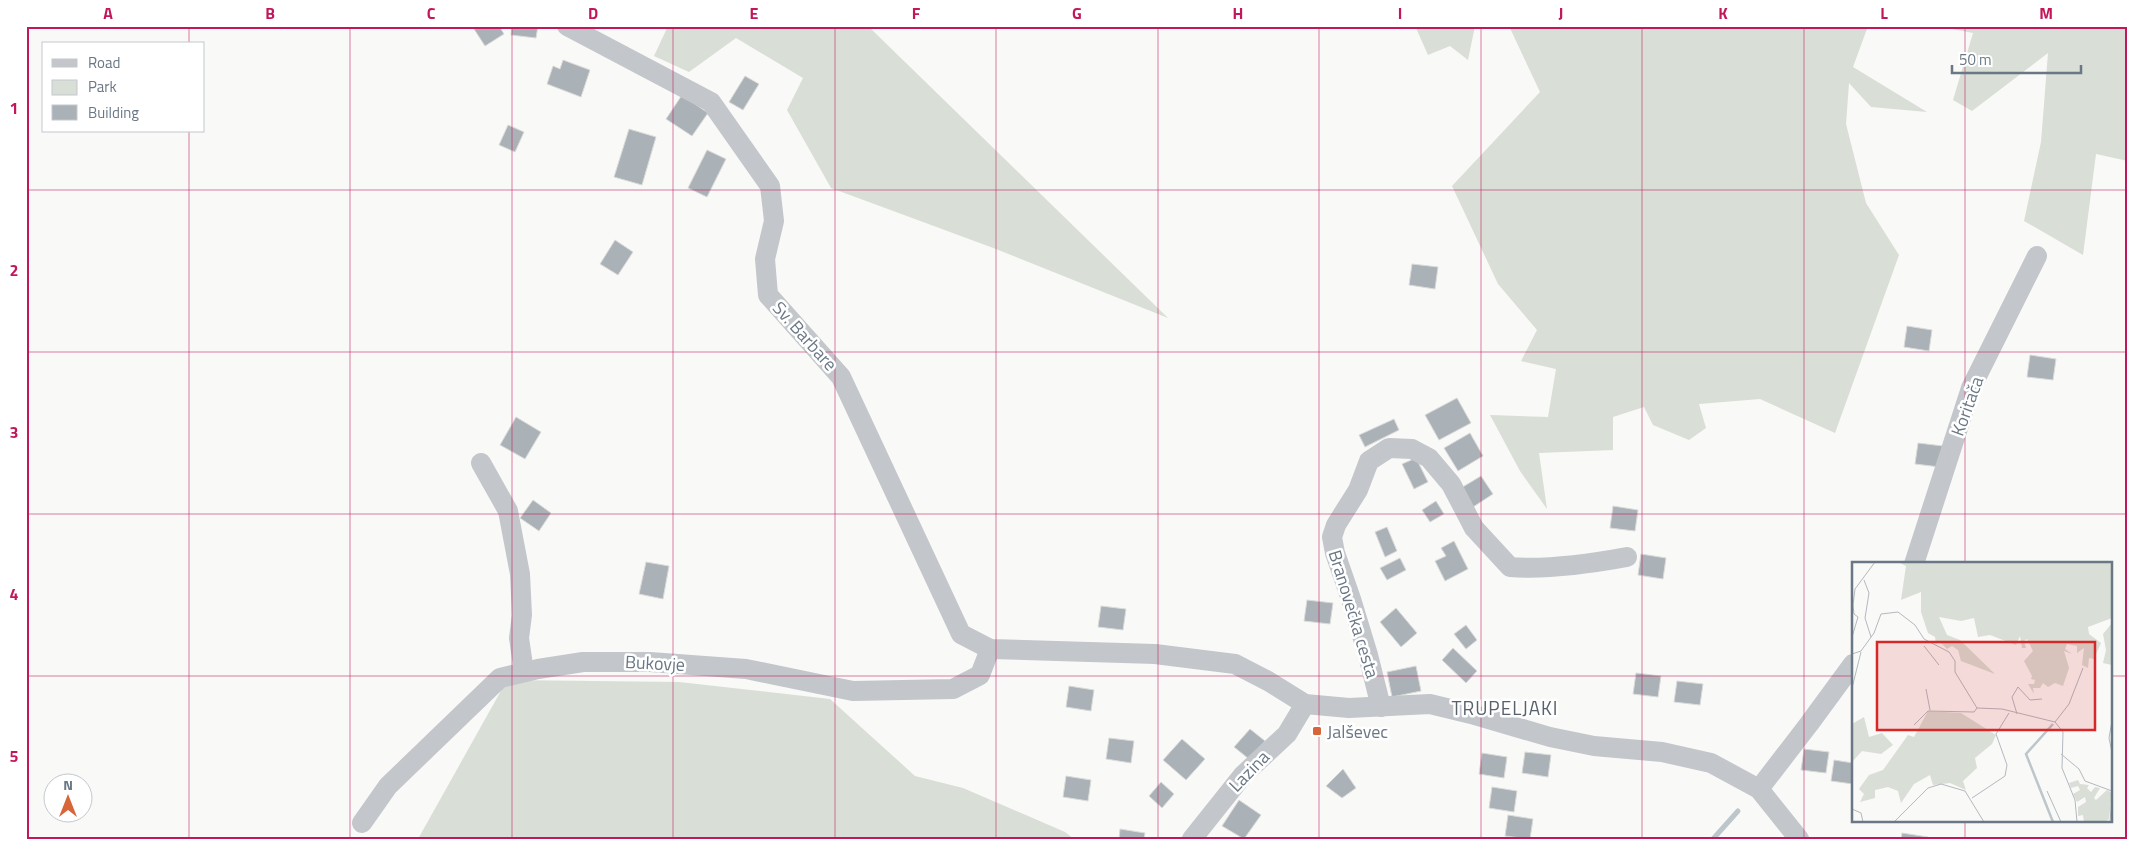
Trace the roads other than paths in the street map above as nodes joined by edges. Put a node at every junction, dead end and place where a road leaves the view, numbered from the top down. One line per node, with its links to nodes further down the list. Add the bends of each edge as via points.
1 (567, 26): 6 (street, Sv. Barbare, via 711,102 770,186 774,222 766,259 768,295 841,376 962,634)
2 (2037, 256): 5 (street, Koritača, via 1971,388)
3 (482, 463): 8 (street, via 508,511 520,574 522,615 519,638)
4 (1627, 557): 10 (street, Branovečka cesta, via 1587,564 1510,567 1474,528 1451,484 1429,458 1412,449 1389,448 1369,461 1358,490 1332,537)
5 (1915, 562)
6 (990, 649): 8 (street, Bukovje, via 980,675 953,689 853,691 746,669 650,662 583,662); 9 (street, via 1155,654 1235,664)
7 (1852, 665): 11 (street)
8 (524, 672): 12 (street, Bukovje, via 500,678 388,786)
9 (1305, 704): 10 (street); 13 (street, Lazina, via 1287,734 1243,775)
10 (1381, 707): 11 (street, via 1430,704 1550,737 1594,746 1662,752 1710,763)
11 (1759, 789): 14 (street)
12 (362, 823)
13 (1192, 839)
14 (1799, 839)

